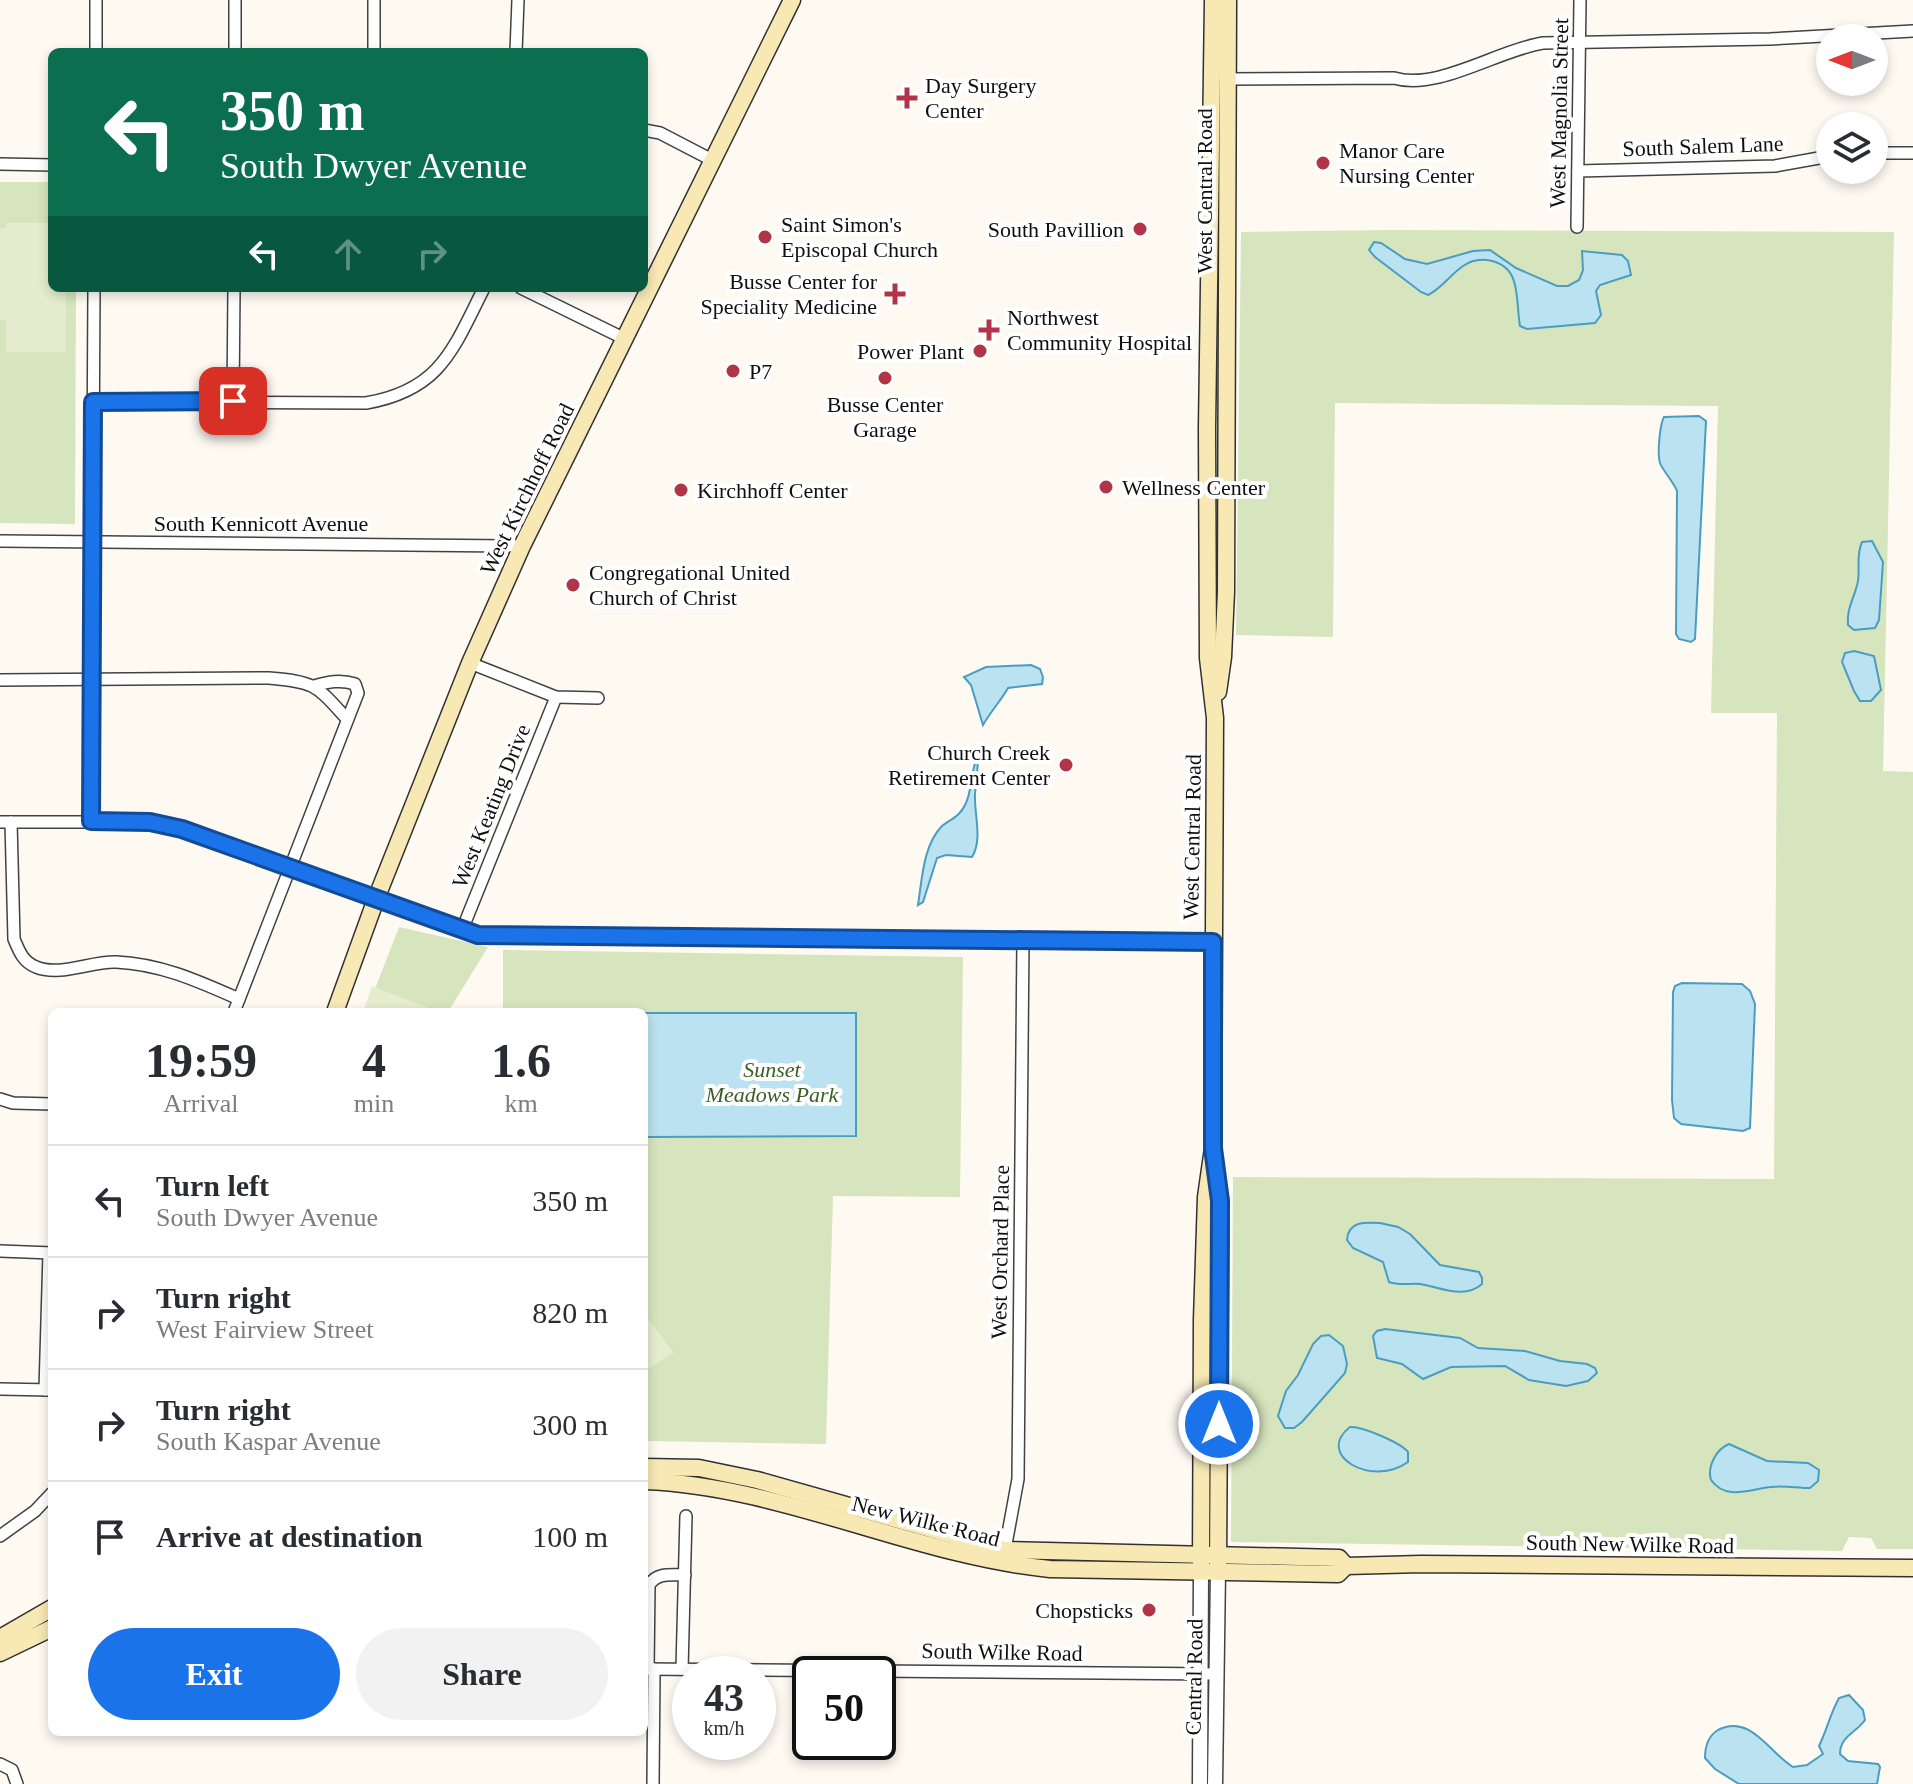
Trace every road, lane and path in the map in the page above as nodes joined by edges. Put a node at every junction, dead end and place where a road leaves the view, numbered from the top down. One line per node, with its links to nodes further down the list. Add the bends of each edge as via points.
1 (96, 0): 11 (street)
2 (235, 0): 12 (street)
3 (374, 0): 13 (street)
4 (518, 0): 14 (street)
5 (792, 0): 20 (main road, West Kirchhoff Road)
6 (1213, 0): 43 (main road, West Central Road, via 1207,474 1208,658)
7 (1228, 0): 15 (main road, West Central Road)
8 (1580, 0): 10 (street, West Magnolia Street)
9 (1913, 31): 10 (street)
10 (1580, 42): 15 (street, via 1522,46 1423,80); 23 (street, West Magnolia Street)
11 (96, 48)
12 (235, 48)
13 (374, 48)
14 (516, 48)
15 (1227, 79): 43 (main road, West Central Road, via 1226,592)
16 (648, 131): 20 (street)
17 (1888, 153): 18 (street)
18 (1913, 153)
19 (1816, 159): 23 (street, South Salem Lane, via 1775,166)
20 (712, 160): 25 (main road, West Kirchhoff Road)
21 (0, 164): 22 (street)
22 (48, 165)
23 (1578, 171): 24 (street, West Magnolia Street)
24 (1577, 227)
25 (648, 288)
26 (94, 292): 33 (street)
27 (234, 292): 32 (street)
28 (482, 292): 32 (street, via 452,352 434,374 390,399)
29 (529, 292): 31 (street)
30 (646, 292): 31 (main road, West Kirchhoff Road)
31 (623, 338): 36 (main road, West Kirchhoff Road)
32 (233, 401): 33 (street)
33 (93, 402): 35 (street)
34 (0, 541): 35 (street, South Kennicott Avenue)
35 (93, 542): 36 (street, South Kennicott Avenue); 39 (street)
36 (522, 546): 37 (main road, West Kirchhoff Road)
37 (470, 663): 41 (street); 48 (main road, West Kirchhoff Road)
38 (0, 680): 39 (street)
39 (92, 681): 40 (street, via 269,678); 45 (street)
40 (314, 686): 44 (street); 44 (street, via 334,680 355,684 358,693)
41 (556, 697): 42 (street); 49 (street, West Keating Drive)
42 (598, 698)
43 (1215, 718): 51 (main road, West Central Road)
44 (347, 719): 47 (street)
45 (91, 821): 46 (street); 47 (street, via 150,822 182,829)
46 (6, 822): 52 (street, via 14,939 21,957 52,969 113,962 154,966)
47 (292, 867): 48 (street); 52 (street)
48 (376, 899): 49 (street); 54 (main road, West Kirchhoff Road)
49 (462, 930): 50 (street, via 490,936)
50 (1023, 940): 51 (street); 66 (street, West Orchard Place, via 1018,1479)
51 (1213, 942): 67 (main road, West Central Road, via 1213,1148 1202,1320)
52 (239, 999): 53 (street)
53 (236, 1008)
54 (336, 1008)
55 (0, 1099): 56 (street)
56 (48, 1104)
57 (0, 1251): 58 (street)
58 (48, 1253)
59 (0, 1389): 60 (street)
60 (48, 1390)
61 (648, 1467): 66 (main road, New Wilke Road, via 699,1468 757,1480)
62 (648, 1481): 66 (main road, New Wilke Road, via 724,1489 945,1550)
63 (48, 1497): 65 (street)
64 (686, 1516): 69 (street)
65 (0, 1536)
66 (1004, 1557): 67 (main road, New Wilke Road, via 1050,1569)
67 (1209, 1564): 68 (main road, South New Wilke Road, via 1338,1574 1346,1566 1421,1564); 78 (street, Central Road); 79 (street, Central Road)
68 (1913, 1568)
69 (685, 1575): 74 (street); 75 (street, via 661,1576 649,1585)
70 (48, 1610): 72 (main road)
71 (48, 1630): 73 (main road)
72 (0, 1638)
73 (0, 1653)
74 (682, 1656)
75 (649, 1669): 76 (street, South Wilke Road); 82 (street)
76 (672, 1669)
77 (776, 1670): 78 (street, South Wilke Road)
78 (1200, 1674): 79 (street, South Wilke Road); 83 (street, Central Road)
79 (1216, 1674): 84 (street, Central Road)
80 (0, 1764): 81 (street, via 12,1770)
81 (17, 1784)
82 (653, 1784)
83 (1200, 1784)
84 (1215, 1784)

